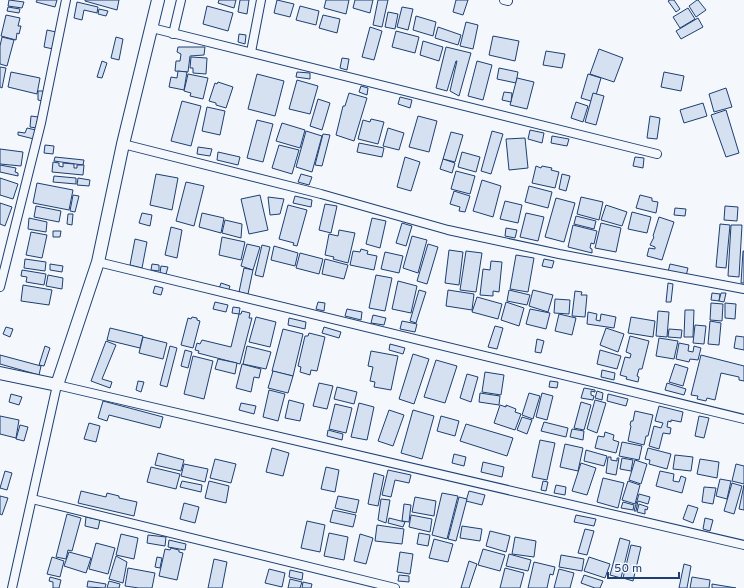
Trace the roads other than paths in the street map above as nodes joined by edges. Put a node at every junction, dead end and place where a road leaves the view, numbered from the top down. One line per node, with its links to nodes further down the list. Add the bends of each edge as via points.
1 (66, 0): 11 (street, via 41,123)
2 (158, 0): 5 (street)
3 (181, 0): 6 (street)
4 (261, 0): 7 (street)
5 (152, 28): 6 (street); 8 (street)
6 (174, 34): 7 (street)
7 (251, 52): 9 (street)
8 (123, 144): 10 (street); 12 (street, via 321,194 448,230)
9 (657, 154)
10 (98, 262): 14 (street); 15 (street)
11 (0, 287)
12 (744, 289)
13 (0, 373): 14 (street)
14 (57, 385): 16 (street); 17 (street)
15 (744, 419)
16 (32, 499): 18 (street); 19 (street)
17 (744, 545)
18 (12, 588)
19 (395, 588)

